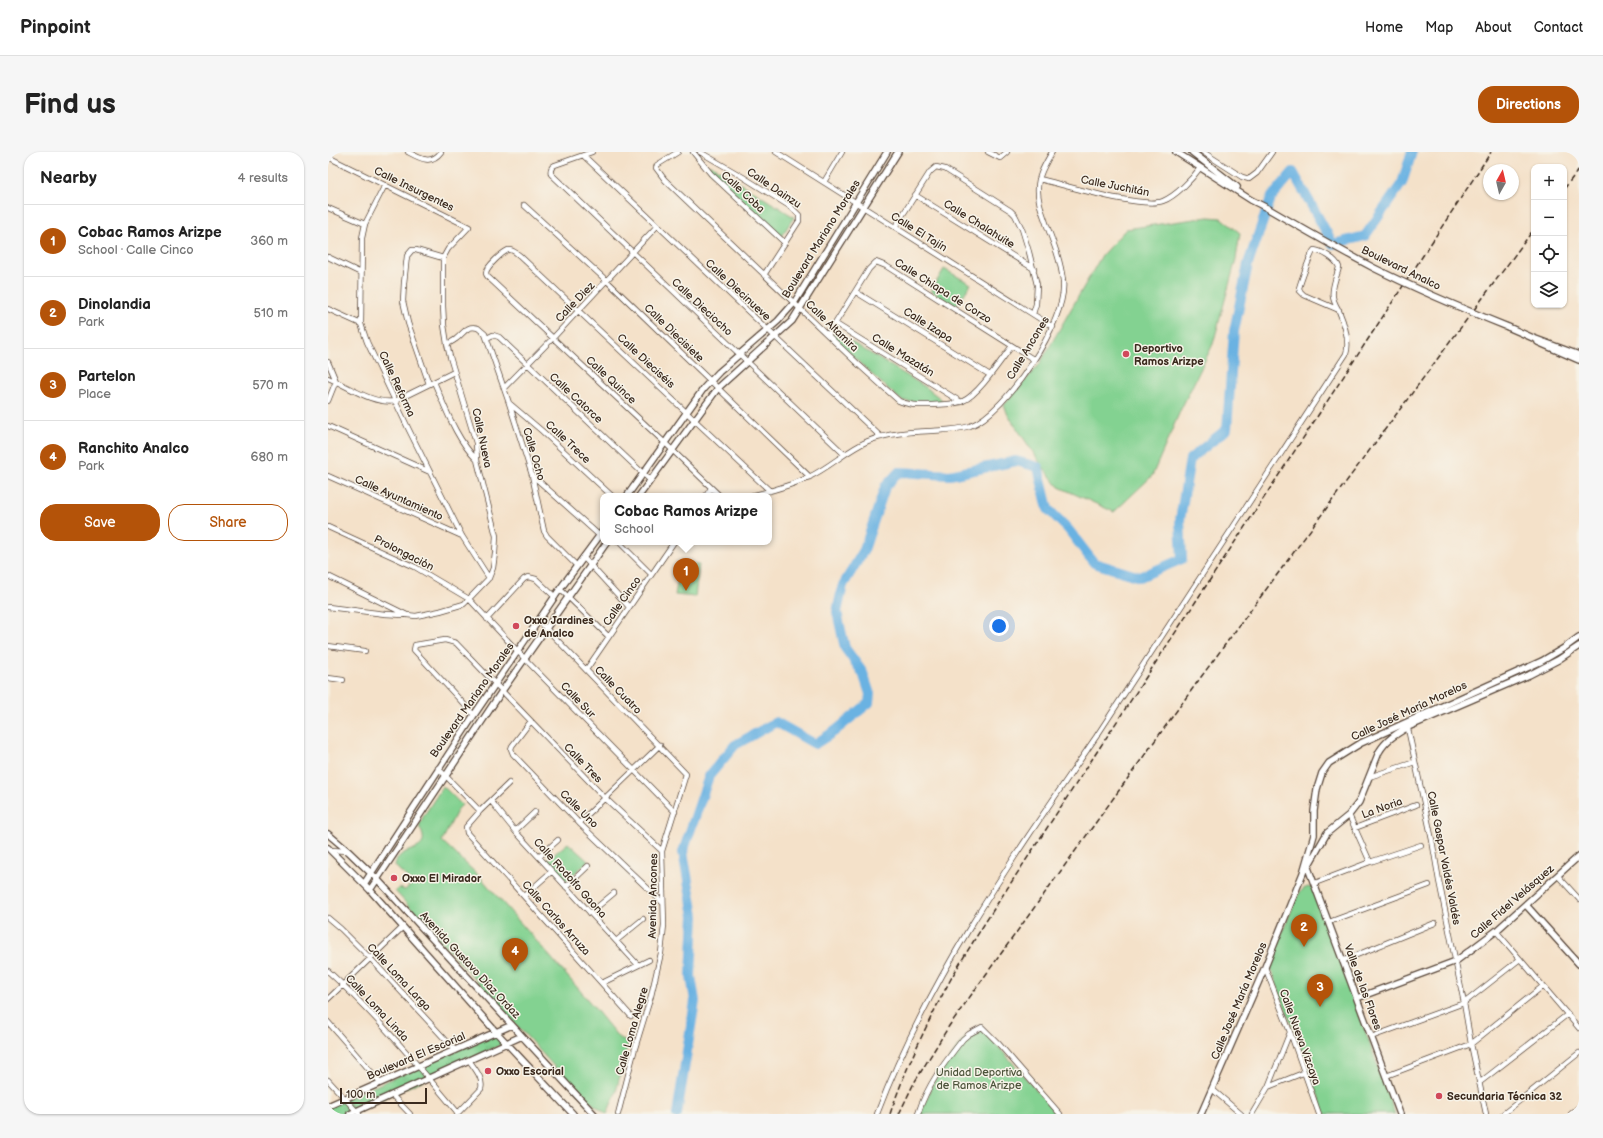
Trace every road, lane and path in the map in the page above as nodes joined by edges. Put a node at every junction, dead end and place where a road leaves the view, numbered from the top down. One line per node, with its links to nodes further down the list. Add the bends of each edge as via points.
1 (408, 152): 2 (street, via 429,160)
2 (441, 152)
3 (592, 152): 18 (street)
4 (678, 152): 40 (street, Calle Altamira, via 657,165 657,171)
5 (693, 152): 33 (street, Calle Coba, via 710,174)
6 (700, 152): 33 (street, Calle Dainzu, via 796,211 799,221)
7 (776, 152): 22 (street, Calle El Tajín)
8 (842, 152): 22 (street)
9 (887, 152): 25 (street, Boulevard Mariano Morales)
10 (898, 152): 27 (street, Boulevard Mariano Morales)
11 (988, 152): 12 (street, via 1000,158)
12 (1007, 152)
13 (1052, 152): 21 (street, Calle Ancones)
14 (1176, 152): 20 (street, Boulevard Analco)
15 (1192, 152): 29 (street, Boulevard Analco)
16 (1203, 152): 17 (street, via 1249,179 1257,174)
17 (1272, 152)
18 (584, 156): 31 (street, Calle Diecinueve); 35 (street, Calle Dieciocho, via 554,164 551,174)
19 (328, 158): 23 (street, Calle Insurgentes)
20 (1200, 168): 21 (street, Calle Juchitán, via 1170,197 1155,203 1131,201); 29 (street, Boulevard Analco)
21 (1039, 179): 51 (street, Calle Ancones, via 1038,198 1064,283 1063,297)
22 (824, 182): 25 (street, Calle El Tajín)
23 (385, 185): 30 (street, Calle Reforma); 37 (street, Calle Insurgentes, via 469,227)
24 (915, 196): 32 (street); 38 (street, Calle Chalahuite); 38 (street, via 933,168 940,167 952,173 1012,211 1022,229)
25 (855, 202): 27 (street, Calle El Tajín); 43 (street, Boulevard Mariano Morales)
26 (524, 205): 41 (street, Calle Diecisiete)
27 (863, 206): 32 (street, Calle El Tajín); 45 (street, Boulevard Mariano Morales)
28 (328, 208): 30 (street)
29 (1266, 208): 57 (street, Boulevard Analco, bridge, via 1403,282)
30 (365, 224): 39 (street, Calle Reforma)
31 (657, 226): 35 (street, Calle Diez); 52 (street, Calle Diecinueve)
32 (895, 227): 48 (street, Calle El Tajín)
33 (784, 243): 40 (street, Calle Dainzu)
34 (507, 251): 46 (street, Calle Dieciséis, via 519,255); 56 (street, Calle Quince, via 488,267 486,274)
35 (632, 253): 41 (street, Calle Diez); 61 (street, Calle Dieciocho)
36 (328, 257): 39 (street)
37 (443, 258): 58 (street, Calle Nueva, via 443,312); 73 (street, via 416,250 409,252 404,283 403,301 408,323)
38 (1034, 269): 48 (street, via 1038,295)
39 (361, 273): 49 (street, Calle Reforma)
40 (764, 275): 43 (street, Calle Altamira)
41 (607, 281): 46 (street, Calle Diez); 70 (street, Calle Diecisiete)
42 (856, 292): 50 (street, Calle Chiapa de Corzo); 59 (street, Calle Chiapa de Corzo, via 872,264 881,263); 68 (street, Calle Izapa)
43 (794, 303): 45 (street, Calle Altamira); 52 (street, Boulevard Mariano Morales)
44 (328, 309): 49 (street)
45 (800, 309): 53 (street, Calle Altamira); 54 (street, Boulevard Mariano Morales)
46 (579, 310): 56 (street, Calle Diez); 80 (street, Calle Dieciséis)
47 (1339, 310): 47 (street, via 1333,294 1338,264 1314,250 1300,284 1300,291); 241 (street, via 1344,328 1346,354 977,915 912,1034)
48 (1033, 314): 51 (street, Calle El Tajín)
49 (361, 324): 77 (street, Calle Reforma)
50 (836, 324): 53 (street, Calle Chiapa de Corzo); 78 (street, Calle Mazatán)
51 (1053, 327): 62 (street, Calle Ancones)
52 (768, 330): 54 (street, Calle Diecinueve); 61 (street, Boulevard Mariano Morales)
53 (828, 336): 78 (street, Calle Altamira, via 899,401 919,405)
54 (776, 337): 64 (street, Boulevard Mariano Morales); 83 (street, Calle Diecinueve)
55 (487, 338): 58 (street, via 481,329 472,327); 66 (street, Calle Catorce, via 491,335 497,336); 74 (street, Calle Ocho)
56 (553, 338): 66 (street, Calle Diez); 84 (street, Calle Quince)
57 (1533, 338): 60 (street, Boulevard Analco); 63 (street, Boulevard Analco, via 1542,345)
58 (447, 344): 67 (street, Calle Nueva)
59 (1012, 346): 62 (street, Calle Chiapa de Corzo); 68 (street)
60 (1579, 354)
61 (740, 355): 64 (street, Calle Dieciocho); 70 (street, Boulevard Mariano Morales)
62 (1033, 359): 83 (street, Calle Ancones, via 1007,398 982,420 957,429)
63 (1579, 360)
64 (747, 361): 75 (street, Boulevard Mariano Morales); 86 (street, Calle Dieciocho)
65 (328, 362): 71 (street)
66 (527, 364): 74 (street, Calle Diez); 89 (street, Calle Catorce)
67 (454, 372): 72 (street); 87 (street, Calle Nueva, via 474,434)
68 (990, 374): 78 (street, via 972,396)
69 (328, 378): 71 (street)
70 (711, 380): 75 (street, Calle Diecisiete); 80 (street, Boulevard Mariano Morales)
71 (336, 381): 76 (street); 77 (street, via 372,399)
72 (434, 382): 73 (street); 87 (street, via 460,439)
73 (429, 384): 77 (street)
74 (504, 388): 79 (street, Calle Ocho)
75 (718, 388): 81 (street, Boulevard Mariano Morales); 92 (street, Calle Diecisiete)
76 (328, 401)
77 (395, 401): 88 (street, Calle Reforma)
78 (962, 402)
79 (509, 403): 90 (street, Calle Ocho); 96 (street, Calle Trece)
80 (687, 412): 81 (street, Calle Dieciséis); 84 (street, Boulevard Mariano Morales)
81 (694, 419): 85 (street, Boulevard Mariano Morales); 95 (street, Calle Dieciséis)
82 (328, 426): 88 (street)
83 (881, 437): 86 (street)
84 (665, 443): 85 (street, Calle Quince); 89 (street, Boulevard Mariano Morales)
85 (673, 450): 93 (street, Boulevard Mariano Morales); 94 (street, Calle Quince)
86 (844, 454): 92 (street)
87 (477, 460): 114 (street, Calle Nueva, via 496,536 493,568)
88 (430, 472): 105 (street, Calle Reforma)
89 (644, 474): 93 (street, Calle Catorce); 97 (street, Boulevard Mariano Morales)
90 (532, 475): 103 (street); 110 (street, Calle Ocho, via 546,536)
91 (328, 476): 105 (street, Calle Ayuntamiento)
92 (810, 477): 95 (street)
93 (650, 480): 98 (street, Boulevard Mariano Morales)
94 (711, 488): 99 (street); 100 (street, Calle Quince)
95 (770, 491): 101 (street)
96 (609, 493)
97 (629, 493)
98 (641, 493)
99 (708, 493)
100 (717, 493)
101 (762, 493)
102 (328, 527): 118 (street, Prolongación, via 415,567)
103 (600, 532)
104 (600, 534): 109 (street, Boulevard Mariano Morales)
105 (462, 536): 114 (street, Calle Reforma)
106 (606, 545): 111 (street, Boulevard Mariano Morales)
107 (622, 545): 112 (street)
108 (672, 545): 112 (street, Calle Cinco)
109 (583, 557): 110 (street, Boulevard Mariano Morales); 111 (street)
110 (577, 566): 115 (street, Boulevard Mariano Morales)
111 (591, 567): 117 (street, Boulevard Mariano Morales); 120 (street)
112 (651, 574): 120 (street, Calle Cinco)
113 (328, 576): 121 (street)
114 (489, 578): 118 (street, Calle Nueva)
115 (560, 589): 116 (street, Boulevard Mariano Morales); 117 (street)
116 (554, 597): 122 (street, via 536,579 528,577); 123 (street, Boulevard Mariano Morales)
117 (568, 598): 124 (street, Boulevard Mariano Morales); 125 (street)
118 (469, 599): 121 (street, Calle Nueva, via 456,607 416,616); 122 (street, Calle Sur)
119 (328, 607): 121 (street)
120 (629, 607): 125 (street, Calle Cinco)
121 (406, 615)
122 (487, 619): 130 (street, Calle Sur)
123 (539, 620): 124 (street, Calle Cuatro); 130 (street, Boulevard Mariano Morales)
124 (547, 628): 131 (street, Boulevard Mariano Morales); 132 (street, Calle Cuatro)
125 (608, 636): 132 (street, Calle Cinco)
126 (1579, 637): 139 (street, Calle José María Morelos, via 1542,661)
127 (328, 646): 129 (street)
128 (1579, 646): 139 (street, Calle José María Morelos, via 1529,675)
129 (365, 651)
130 (518, 652): 131 (street, Calle Sur); 135 (street, Boulevard Mariano Morales)
131 (525, 659): 136 (street, Boulevard Mariano Morales); 143 (street, Calle Sur)
132 (586, 670): 140 (street, Calle Cuatro)
133 (328, 678): 134 (street)
134 (343, 680)
135 (495, 684): 136 (street, Calle Tres); 137 (street, Boulevard Mariano Morales); 137 (street, Calle Tres, via 456,643 444,640 415,645 414,650)
136 (502, 691): 138 (street, Calle Tres); 145 (street, Boulevard Mariano Morales)
137 (474, 715): 142 (street, Boulevard Mariano Morales)
138 (531, 721): 148 (street, Calle Tres); 155 (street, Calle Uno, via 512,746 511,752)
139 (1407, 725): 141 (street, Calle Gaspar Valdés Valdés); 146 (street, Calle José María Morelos, via 1384,744); 167 (street, Calle José María Morelos, via 1361,743 1329,764 1322,773 1317,789 1314,835)
140 (660, 745): 143 (street); 144 (street, Calle Cuatro)
141 (1415, 762): 146 (street); 195 (street, Calle Gaspar Valdés Valdés)
142 (438, 768): 145 (street); 170 (street, Boulevard Mariano Morales)
143 (633, 770): 148 (street); 153 (street, Calle Sur)
144 (685, 771): 153 (street, Avenida Ancones, via 686,777)
145 (445, 775): 151 (street); 172 (street, Boulevard Mariano Morales)
146 (1369, 778): 154 (street, Calle José María Morelos, via 1359,802)
147 (509, 784): 149 (street)
148 (605, 798): 155 (street); 163 (street, Calle Tres)
149 (491, 801): 151 (street); 157 (street, Calle Rodolfo Gaona)
150 (1416, 805): 156 (street, La Noria)
151 (480, 811): 179 (street, Calle Carlos Arruza, via 466,827 467,833)
152 (535, 812): 157 (street)
153 (675, 812): 163 (street, Avenida Ancones)
154 (1349, 815): 156 (street); 167 (street, Calle José María Morelos, via 1327,833)
155 (580, 823): 181 (street, Calle Uno)
156 (1355, 828): 166 (street)
157 (515, 831): 165 (street, Calle Rodolfo Gaona)
158 (328, 834): 162 (street, Avenida Gustavo Díaz Ordaz)
159 (558, 840): 165 (street)
160 (1421, 845): 166 (street)
161 (329, 850): 162 (street); 173 (street)
162 (348, 851): 170 (street, Avenida Gustavo Díaz Ordaz)
163 (662, 851): 181 (street, Avenida Ancones)
164 (1579, 856): 171 (street, Calle Fidel Velásquez)
165 (539, 857): 169 (street, Calle Rodolfo Gaona)
166 (1370, 862): 174 (street)
167 (1307, 865): 174 (street, Valle de las Flores); 199 (street, Calle José María Morelos)
168 (588, 866): 176 (street)
169 (552, 871): 176 (street, Calle Rodolfo Gaona); 179 (street)
170 (371, 873): 172 (street, Avenida Gustavo Díaz Ordaz); 173 (street, Boulevard Mariano Morales)
171 (1558, 876): 180 (street); 182 (street, Calle Fidel Velásquez)
172 (377, 880): 177 (street, Boulevard Mariano Morales); 210 (street, Avenida Gustavo Díaz Ordaz)
173 (364, 884): 177 (street)
174 (1315, 884): 186 (street, Valle de las Flores)
175 (1429, 885): 186 (street)
176 (566, 887): 183 (street, Calle Rodolfo Gaona)
177 (370, 890): 188 (street)
178 (614, 893): 183 (street)
179 (524, 896): 201 (street, Calle Carlos Arruza)
180 (1579, 899)
181 (663, 903): 191 (street, Avenida Ancones)
182 (1526, 905): 189 (street, Calle Fidel Velásquez); 197 (street)
183 (590, 913): 190 (street, Calle Rodolfo Gaona)
184 (328, 918): 192 (street, Calle Loma Larga)
185 (643, 919): 190 (street)
186 (1329, 922): 196 (street, Valle de las Flores)
187 (1435, 923): 196 (street)
188 (402, 928): 192 (street); 212 (street)
189 (1496, 931): 193 (street); 195 (street, Calle Fidel Velásquez)
190 (616, 941): 198 (street, Calle Rodolfo Gaona)
191 (661, 953): 240 (street, Calle Loma Alegre, via 652,996)
192 (370, 958): 202 (street); 218 (street, Calle Loma Larga)
193 (1520, 959): 203 (street); 206 (street)
194 (649, 960): 198 (street)
195 (1456, 961): 204 (street, Calle Fidel Velásquez); 206 (street, Calle Gaspar Valdés Valdés)
196 (1342, 962): 204 (street, Valle de las Flores)
197 (1579, 964)
198 (638, 965): 201 (street)
199 (1265, 967): 213 (street, Calle Nueva Vizcaya); 229 (street, Calle José María Morelos)
200 (328, 971): 202 (street, Calle Loma Linda)
201 (602, 983): 208 (street, Calle Carlos Arruza)
202 (343, 984): 205 (street); 221 (street, Calle Loma Linda)
203 (1543, 986): 207 (street); 217 (street)
204 (1357, 998): 215 (street, Valle de las Flores)
205 (328, 999)
206 (1464, 1003): 215 (street); 217 (street, Calle Gaspar Valdés Valdés)
207 (1568, 1014): 211 (street); 227 (street)
208 (631, 1016)
209 (328, 1022): 226 (street)
210 (512, 1025): 212 (street, Boulevard El Escorial); 214 (street, Avenida Gustavo Díaz Ordaz)
211 (1579, 1028)
212 (496, 1032): 216 (street); 218 (street, Boulevard El Escorial)
213 (1290, 1032): 222 (street, Calle Nueva Vizcaya); 228 (street)
214 (522, 1036): 216 (street); 239 (street, Avenida Gustavo Díaz Ordaz)
215 (1371, 1038): 223 (street, Valle de las Flores)
216 (506, 1043): 220 (street); 238 (street)
217 (1471, 1044): 223 (street); 227 (street, Calle Gaspar Valdés Valdés)
218 (455, 1050): 221 (street, Boulevard El Escorial)
219 (1579, 1053): 249 (street)
220 (468, 1060): 224 (street); 235 (street, via 480,1078 481,1089)
221 (419, 1066): 224 (street, Calle Loma Linda); 226 (street, Boulevard El Escorial)
222 (1303, 1073): 228 (street); 246 (street, Calle Nueva Vizcaya)
223 (1386, 1076): 247 (street, Valle de las Flores)
224 (429, 1078): 230 (street); 235 (street, Calle Loma Linda)
225 (328, 1080): 231 (street)
226 (380, 1082): 231 (street, Boulevard El Escorial)
227 (1479, 1082): 248 (street, Calle Gaspar Valdés Valdés)
228 (1268, 1087): 236 (street)
229 (1212, 1088): 244 (street, Calle José María Morelos); 245 (street)
230 (392, 1095): 234 (street); 237 (street)
231 (344, 1098): 232 (street, Boulevard El Escorial); 234 (street)
232 (328, 1106)
233 (1579, 1107): 250 (street)
234 (355, 1113)
235 (458, 1113)
236 (1254, 1113)
237 (410, 1114)
238 (573, 1114)
239 (594, 1114)
240 (618, 1114)
241 (878, 1114)
242 (918, 1114): 243 (street, via 937,1073 963,1039 982,1027)
243 (1060, 1114)
244 (1201, 1114)
245 (1241, 1114)
246 (1319, 1114)
247 (1400, 1114)
248 (1486, 1114)
249 (1503, 1114)
250 (1571, 1114)

